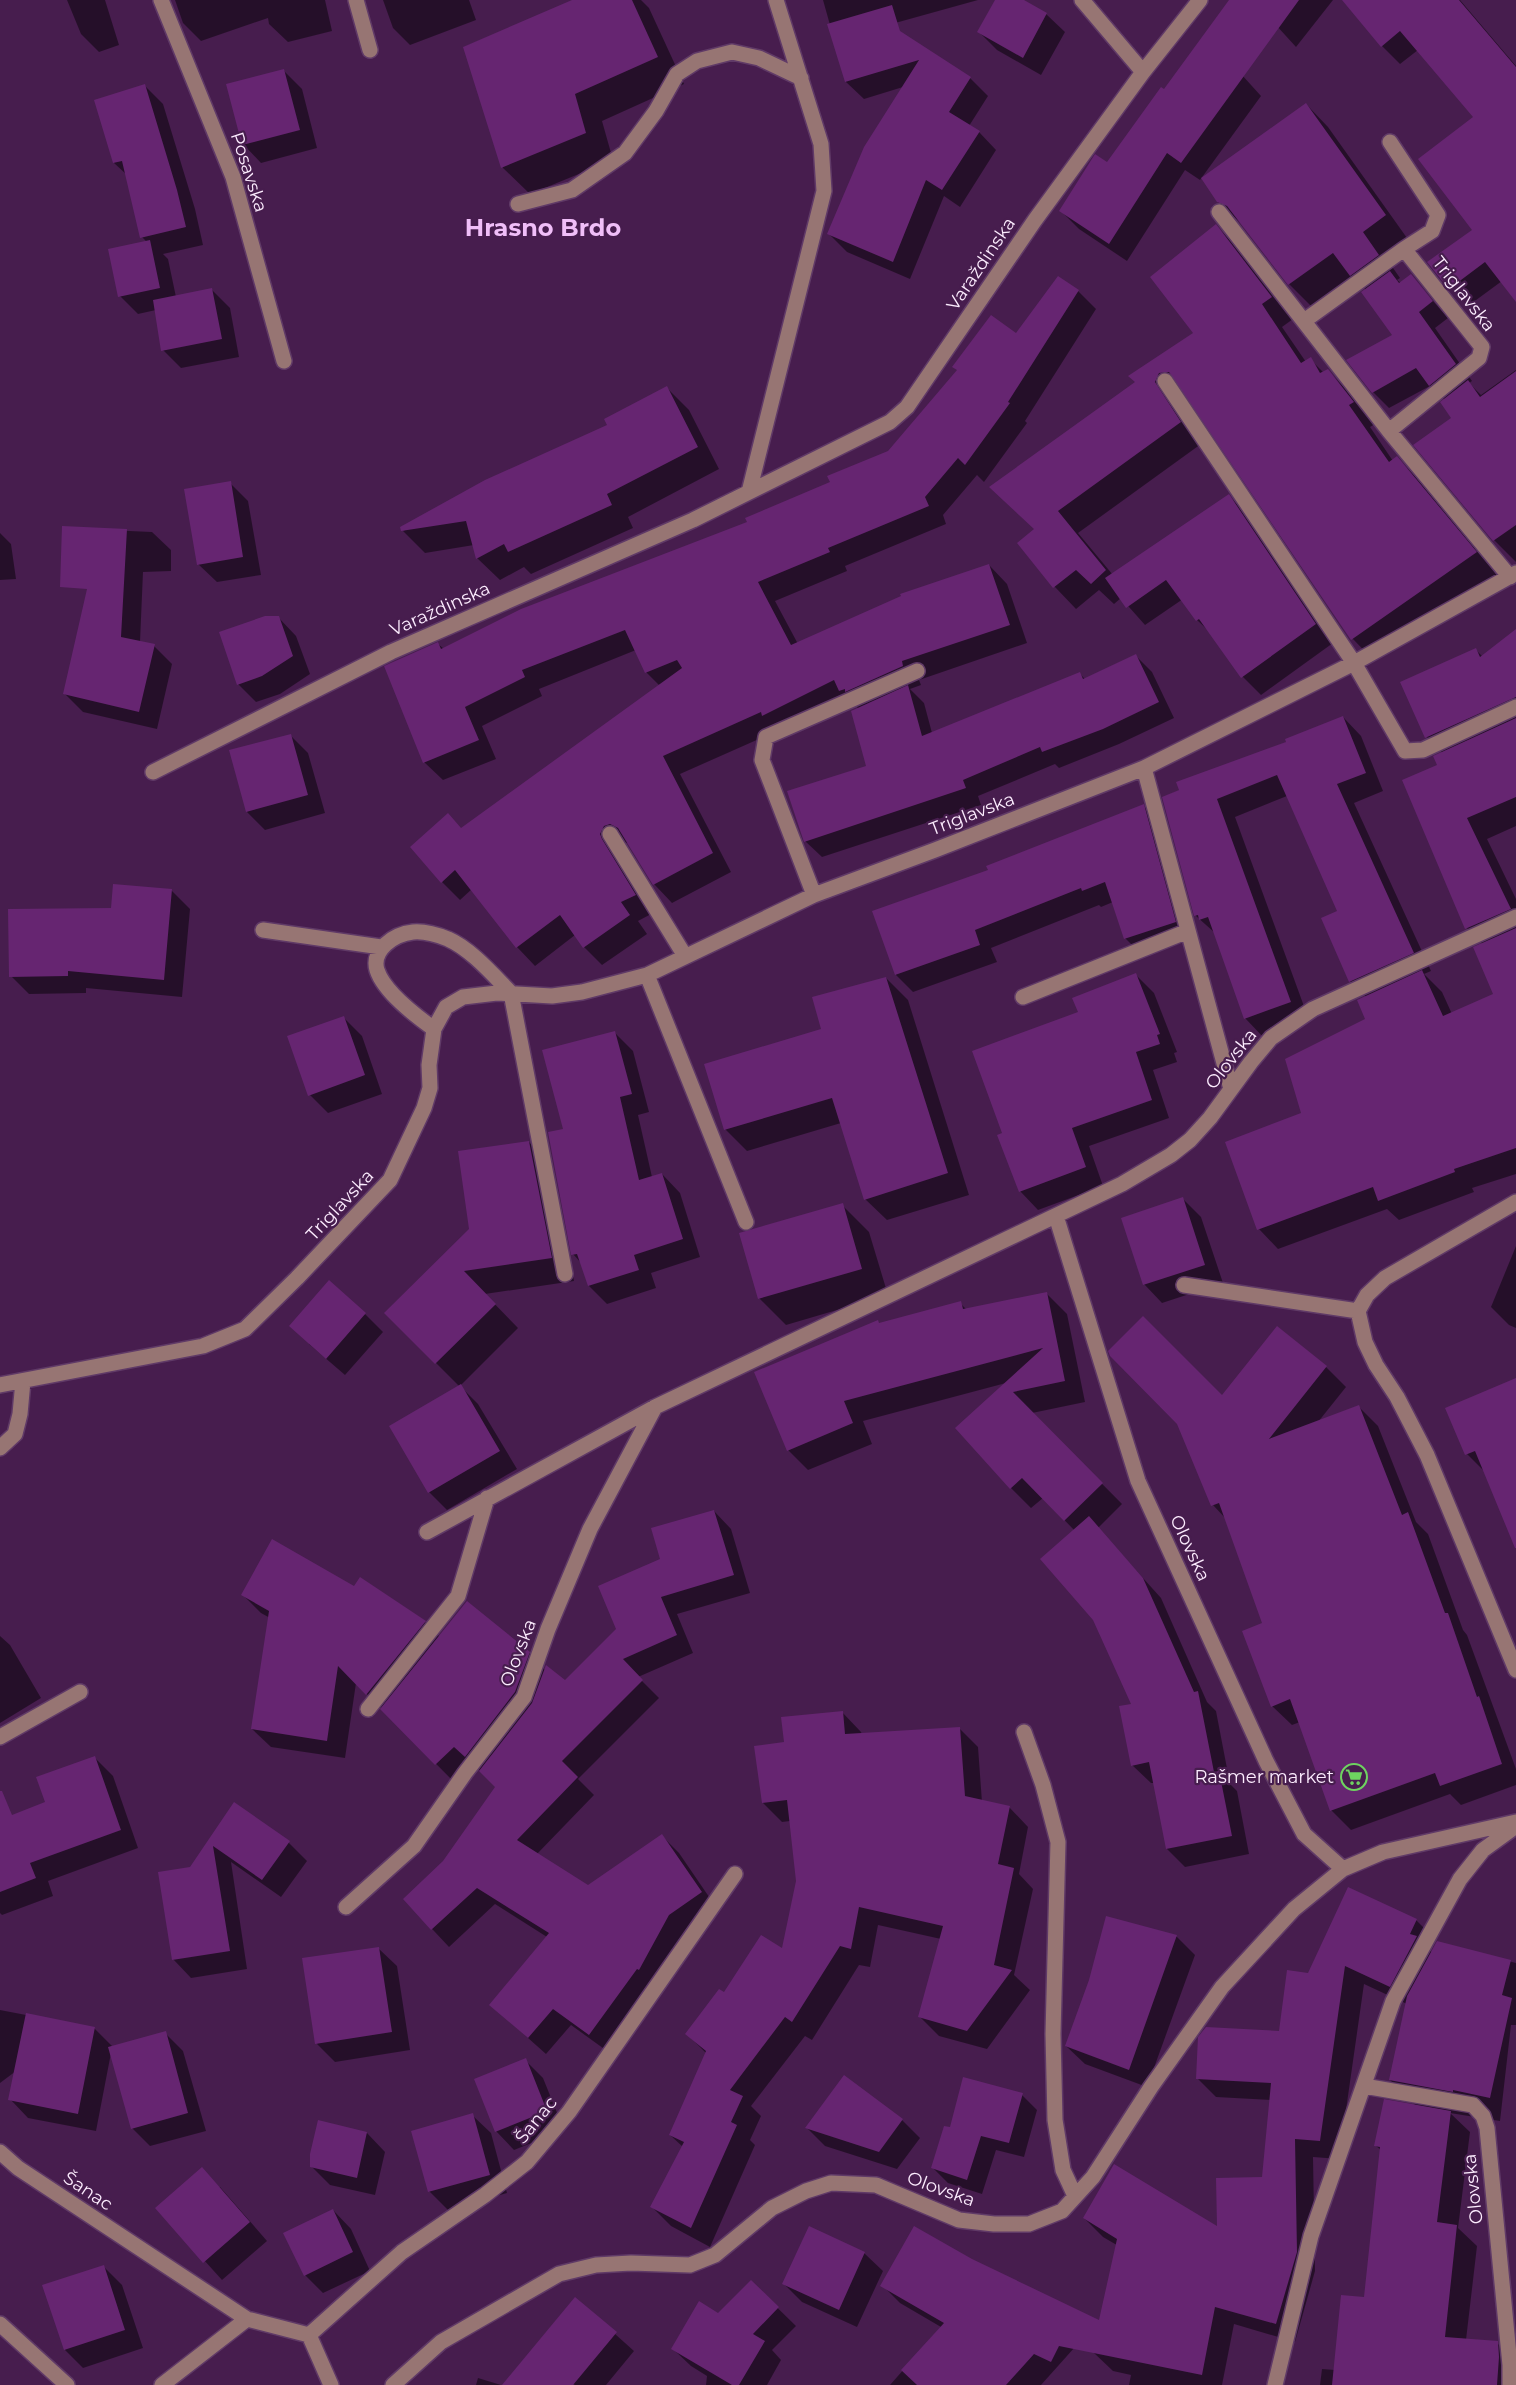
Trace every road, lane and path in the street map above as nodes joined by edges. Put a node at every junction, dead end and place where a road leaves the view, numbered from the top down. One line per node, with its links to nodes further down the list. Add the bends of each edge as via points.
1 (161, 0): 14 (street, Posavska, via 233,177)
2 (356, 0): 6 (street)
3 (776, 0): 8 (street)
4 (1082, 0): 7 (street)
5 (1200, 0): 7 (street, Varaždinska)
6 (370, 50)
7 (1143, 72): 17 (street, Varaždinska, via 1035,220 907,407 890,422)
8 (801, 78): 10 (street, via 759,58 732,52 697,61 677,74 625,153 572,190); 17 (street, via 821,144 824,191)
9 (1390, 142): 12 (street, Triglavska, via 1438,215 1432,231)
10 (519, 204)
11 (1219, 212): 13 (street, Triglavska)
12 (1404, 249): 13 (street, Triglavska); 16 (street, Triglavska, via 1482,347 1479,358)
13 (1304, 321): 16 (street, Triglavska)
14 (284, 361)
15 (1165, 381): 19 (street)
16 (1389, 431): 18 (street, Triglavska)
17 (749, 492): 23 (street, Varaždinska, via 391,652)
18 (1513, 575): 19 (street, Triglavska)
19 (1354, 663): 21 (street, via 1405,751 1423,750); 22 (street, Triglavska)
20 (917, 670): 25 (street, via 766,737 762,760)
21 (1516, 707)
22 (1144, 768): 25 (street, Triglavska); 28 (street)
23 (153, 772)
24 (610, 834): 30 (street)
25 (814, 895): 30 (street, Triglavska)
26 (1516, 916): 35 (street, Olovska, via 1313,1009 1271,1038)
27 (263, 930): 29 (street)
28 (1188, 931): 33 (street); 35 (street)
29 (381, 947): 32 (street, via 412,932 450,940); 34 (street, via 375,959 384,983 412,1013)
30 (685, 956): 31 (street, Triglavska)
31 (646, 975): 32 (street, Triglavska, via 582,992 552,996); 38 (street)
32 (512, 993): 34 (street, Triglavska, via 462,997 446,1007); 39 (street)
33 (1023, 997)
34 (434, 1029): 42 (street, Triglavska, via 430,1088 390,1180 245,1329 203,1346)
35 (1231, 1089): 37 (street, Olovska, via 1210,1118 1171,1155)
36 (1516, 1202): 41 (street, via 1385,1278 1367,1295)
37 (1056, 1216): 44 (street, Olovska); 55 (street, Olovska, via 1138,1481 1266,1761 1304,1834)
38 (746, 1222)
39 (565, 1274)
40 (1184, 1285): 41 (street)
41 (1358, 1311): 48 (street, via 1365,1342 1427,1455)
42 (23, 1381): 43 (street, Triglavska); 45 (street, via 15,1434)
43 (0, 1385)
44 (655, 1407): 46 (street, Olovska); 57 (street, Olovska, via 590,1529 524,1697 414,1846)
45 (0, 1448)
46 (487, 1498): 47 (street, Olovska); 50 (street, via 458,1596)
47 (427, 1532)
48 (1516, 1670)
49 (80, 1692): 52 (street)
50 (368, 1709)
51 (1023, 1732): 60 (street, via 1058,1842 1055,2120 1063,2169)
52 (0, 1737)
53 (1516, 1822): 55 (street, Olovska, via 1383,1852)
54 (1516, 1826): 58 (street, via 1483,1850 1460,1879 1393,2001)
55 (1343, 1869): 60 (street, Olovska, via 1294,1909 1222,1987 1093,2176)
56 (735, 1874): 63 (street, Šanac, via 569,2112 527,2162 402,2252)
57 (346, 1906)
58 (1364, 2086): 68 (street, via 1311,2236); 69 (street, Olovska, via 1473,2105 1483,2116)
59 (0, 2152): 61 (street, Šanac, via 18,2168)
60 (1075, 2196): 67 (street, Olovska, via 1062,2211 1029,2224 994,2224 959,2220 876,2185 831,2183 772,2208 715,2255 690,2265 596,2265 559,2274 441,2342)
61 (247, 2319): 63 (street, Šanac); 65 (street)
62 (0, 2324): 64 (street)
63 (309, 2335): 66 (street)
64 (68, 2385)
65 (162, 2385)
66 (331, 2385)
67 (393, 2385)
68 (1275, 2385)
69 (1510, 2385)

